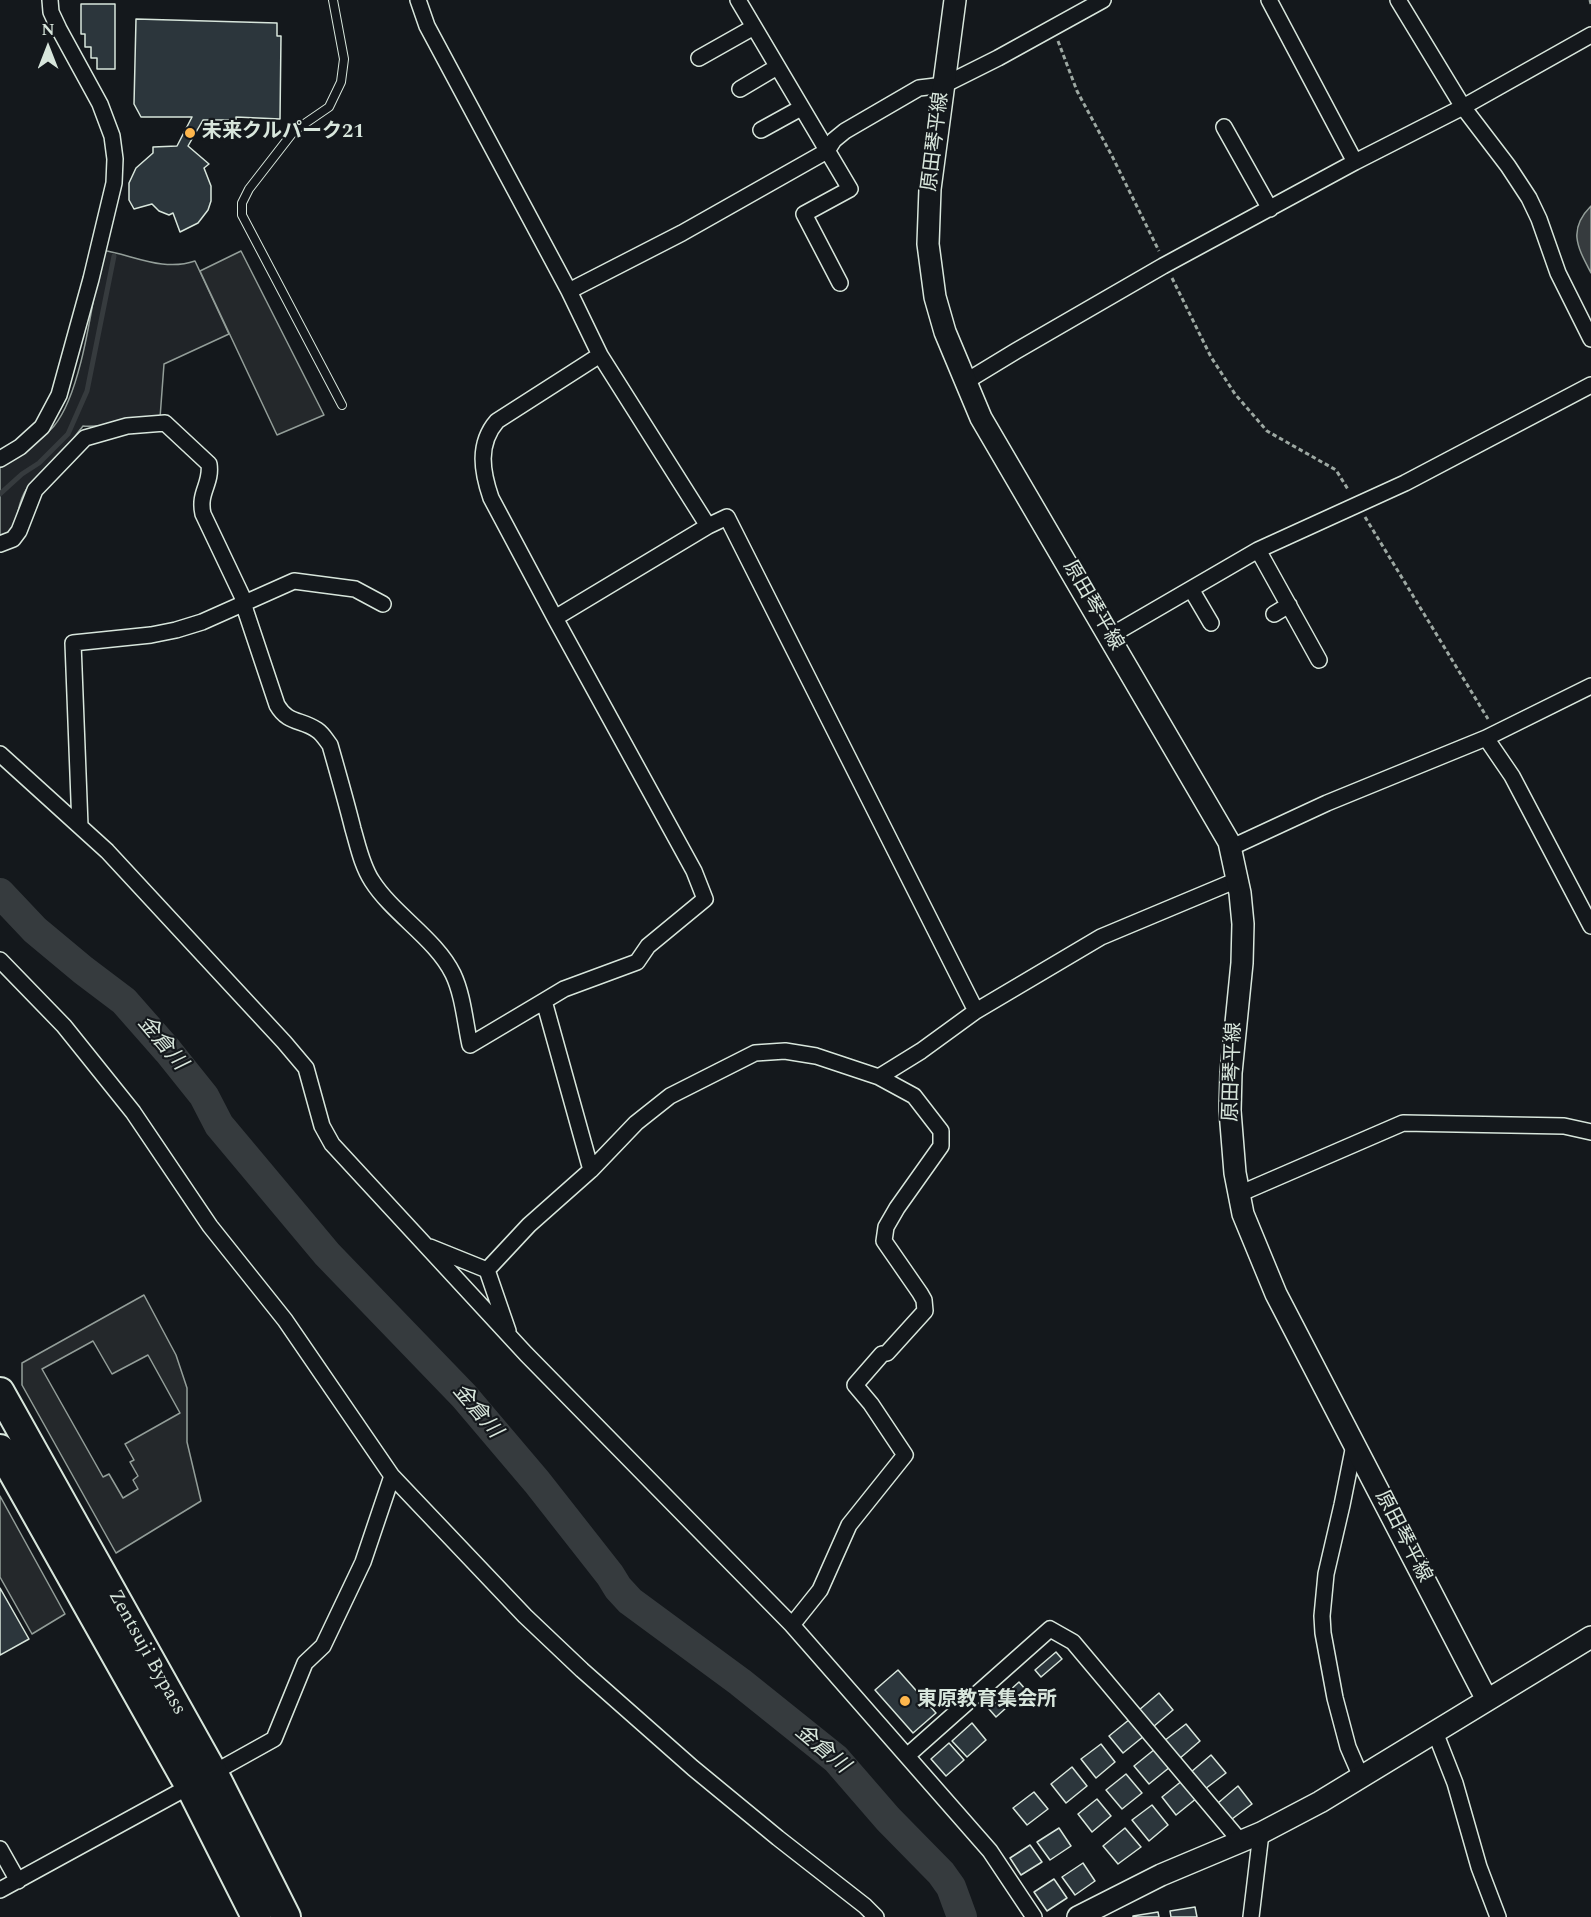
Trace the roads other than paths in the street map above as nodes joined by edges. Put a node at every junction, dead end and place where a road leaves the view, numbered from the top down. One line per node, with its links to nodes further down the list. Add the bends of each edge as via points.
1 (50, 0): 29 (street, via 51,12 100,104 112,136 114,183 59,395 42,427)
2 (333, 0): 28 (lane, via 344,59 341,82 329,107 294,131 249,189 242,203 242,215)
3 (418, 0): 23 (street, via 427,26)
4 (738, 0): 9 (street)
5 (955, 0): 13 (main road, 原田琴平線)
6 (1102, 0): 13 (street)
7 (1269, 0): 20 (street)
8 (1398, 0): 15 (street)
9 (753, 27): 11 (street); 12 (street)
10 (1591, 34): 15 (street)
11 (699, 58)
12 (777, 68): 14 (street); 16 (street)
13 (944, 85): 19 (street, via 919,88 845,130); 26 (main road, 原田琴平線, via 930,189 928,244 935,297)
14 (740, 89)
15 (1463, 107): 20 (street); 24 (street, via 1529,198 1558,273)
16 (801, 108): 18 (street); 19 (street)
17 (1224, 127): 21 (street)
18 (760, 130)
19 (827, 151): 22 (street, via 850,189 804,214); 23 (street)
20 (1355, 162): 21 (street)
21 (1270, 208): 26 (street)
22 (840, 283)
23 (569, 291): 25 (street)
24 (1591, 339)
25 (600, 355): 30 (street); 38 (street, via 497,422 485,441 484,478 491,498)
26 (965, 382): 40 (main road, 原田琴平線, via 981,418)
27 (1591, 385): 32 (street, via 1405,483)
28 (342, 405)
29 (0, 459)
30 (708, 526): 38 (street); 51 (street, via 728,517)
31 (0, 544): 34 (street, via 13,539 35,490 85,438 127,426 165,423 209,464 211,474 201,503 203,514)
32 (1258, 550): 33 (street); 36 (street)
33 (1191, 589): 39 (street); 40 (street)
34 (244, 604): 35 (street, via 294,581 356,589); 45 (street, via 176,630 73,643); 50 (street, via 277,705 289,719 324,735 330,745 370,879 441,956 452,974 470,1045)
35 (383, 604)
36 (1289, 605): 37 (street); 41 (street)
37 (1274, 614)
38 (555, 618): 50 (street, via 694,871 705,899 648,946 638,962 564,989)
39 (1210, 623)
40 (1110, 636): 46 (main road, 原田琴平線)
41 (1319, 660)
42 (1591, 686): 43 (street)
43 (1491, 735): 46 (street); 48 (street)
44 (0, 754): 45 (street)
45 (80, 826): 56 (street, via 136,881 306,1068 322,1126 332,1144)
46 (1230, 848): 47 (main road, 原田琴平線)
47 (1237, 880): 51 (street, via 1101,937); 55 (main road, 原田琴平線, via 1243,924 1242,963 1230,1111)
48 (1591, 926)
49 (0, 960): 62 (street, via 64,1026 133,1112 210,1226 285,1320)
50 (544, 1001): 54 (street)
51 (976, 1011): 52 (street)
52 (879, 1077): 54 (street, via 816,1056 755,1053 670,1096 636,1123); 63 (street, via 914,1096 941,1131 941,1146 897,1208 886,1227 884,1241 920,1293 925,1311 855,1385 905,1455 849,1525 820,1590)
53 (1591, 1132): 55 (street, via 1564,1126 1403,1123)
54 (591, 1170): 57 (street, via 529,1225)
55 (1239, 1194): 60 (main road, 原田琴平線, via 1243,1214 1276,1294)
56 (425, 1245): 57 (street); 58 (street)
57 (487, 1270): 58 (street)
58 (510, 1336): 63 (street)
59 (0, 1392): 69 (highway, Zentsuji Bypass)
60 (1354, 1444): 65 (main road, 原田琴平線); 68 (street, via 1326,1574 1322,1625 1335,1698)
61 (0, 1449): 69 (highway, Zentsuji Bypass)
62 (392, 1476): 69 (street, via 363,1562 323,1646 305,1663 274,1739); 77 (street, via 582,1670 693,1768)
63 (792, 1625): 67 (street)
64 (1591, 1637): 65 (main road)
65 (1487, 1700): 66 (main road)
66 (1435, 1732): 68 (main road); 81 (street)
67 (908, 1755): 71 (street, via 1050,1629 1073,1642); 78 (street, via 990,1851)
68 (1361, 1777): 70 (main road)
69 (202, 1779): 73 (street); 75 (highway, Zentsuji Bypass); 76 (highway, Zentsuji Bypass)
70 (1261, 1833): 71 (main road); 80 (street)
71 (1241, 1842): 79 (main road, via 1161,1875)
72 (0, 1849): 73 (street)
73 (18, 1881): 74 (street)
74 (0, 1890)
75 (256, 1917)
76 (286, 1917)
77 (876, 1917)
78 (1034, 1917)
79 (1078, 1917)
80 (1251, 1917)
81 (1498, 1917)

